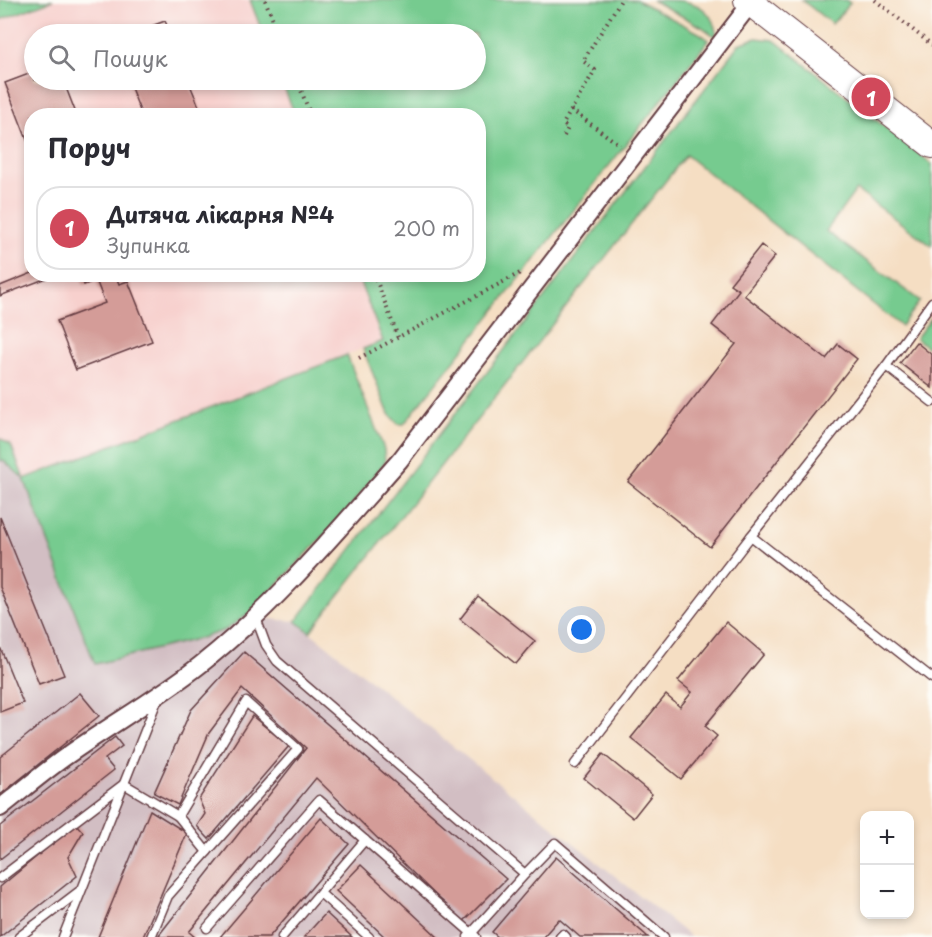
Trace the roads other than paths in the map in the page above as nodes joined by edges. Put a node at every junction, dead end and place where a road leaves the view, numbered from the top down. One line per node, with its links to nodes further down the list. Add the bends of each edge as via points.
1 (749, 1): 2 (main road); 7 (street, via 400,460)
2 (932, 145)
3 (932, 302): 4 (lane)
4 (886, 366): 5 (lane); 6 (lane)
5 (932, 402)
6 (751, 536): 8 (lane); 10 (lane)
7 (256, 618): 9 (street); 16 (lane, via 277,661)
8 (932, 678)
9 (159, 696): 11 (lane); 12 (street, via 68,755)
10 (575, 764)
11 (124, 784): 13 (lane); 17 (lane); 18 (lane)
12 (0, 808)
13 (178, 816): 15 (lane); 15 (lane, via 246,702 298,749)
14 (365, 840): 19 (lane); 20 (lane, via 319,800); 21 (lane)
15 (207, 852): 24 (lane, via 168,896)
16 (525, 874): 21 (lane); 29 (lane, via 555,843)
17 (0, 878)
18 (81, 890): 22 (lane); 23 (lane)
19 (320, 893): 25 (lane); 26 (lane)
20 (207, 928)
21 (472, 936)
22 (19, 937)
23 (63, 937)
24 (151, 937)
25 (282, 937)
26 (369, 937)
27 (560, 937): 28 (lane)
28 (566, 937)
29 (664, 937)

